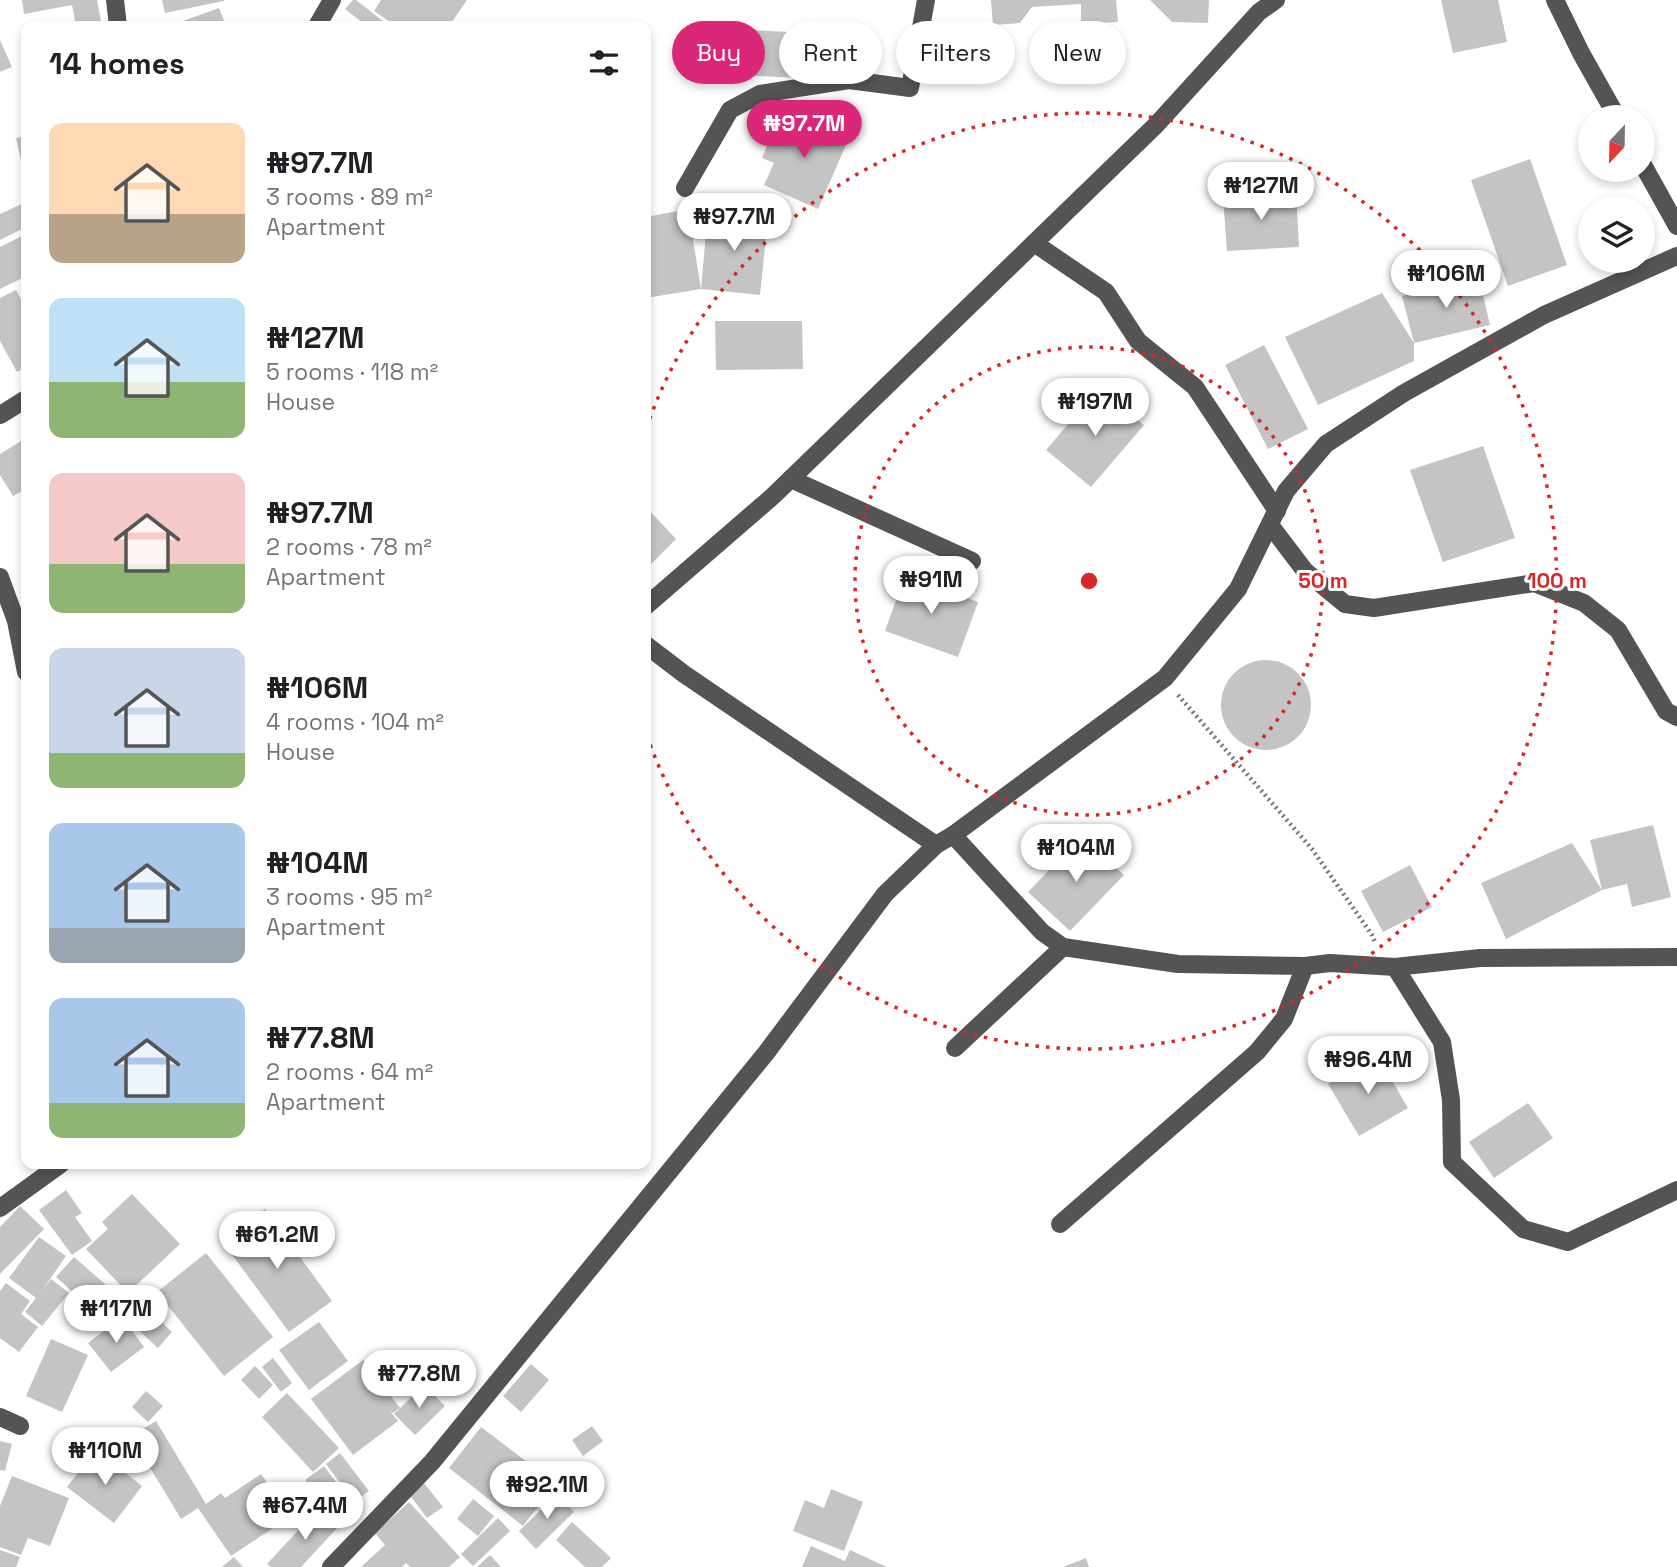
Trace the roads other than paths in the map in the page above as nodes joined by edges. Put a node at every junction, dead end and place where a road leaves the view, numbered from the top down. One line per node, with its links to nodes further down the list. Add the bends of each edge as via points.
1 (115, 0): 6 (street)
2 (332, 0): 7 (street)
3 (926, 0): 10 (street, via 910,88 849,80 760,94 730,110)
4 (1276, 0): 12 (street, via 1259,12 1156,125)
5 (1555, 0): 8 (street)
6 (117, 21)
7 (320, 21)
8 (1611, 105)
9 (1652, 182): 11 (street)
10 (685, 188)
11 (1677, 226)
12 (1034, 243): 16 (street); 17 (street, via 1106,292 1138,341 1195,387)
13 (1677, 256): 17 (street, via 1544,315 1404,393 1326,444 1286,491)
14 (21, 403): 15 (street)
15 (0, 415)
16 (791, 479): 18 (street); 20 (street)
17 (1273, 518): 23 (street, via 1305,572 1345,604 1374,608 1534,583 1584,603 1618,630 1667,711); 24 (street, via 1238,589 1164,678)
18 (972, 561)
19 (0, 577): 21 (street)
20 (651, 602)
21 (21, 646)
22 (651, 649): 25 (street)
23 (1677, 717)
24 (953, 835): 25 (street); 26 (street, via 1042,932)
25 (936, 845): 37 (street, via 885,894 766,1054 432,1462)
26 (1063, 947): 28 (street, via 1178,964); 30 (street)
27 (1677, 957): 29 (street, via 1480,958)
28 (1305, 966): 29 (street); 34 (street, via 1284,1019 1257,1052)
29 (1389, 967): 32 (street, via 1442,1042 1451,1100 1452,1162 1523,1229 1568,1242)
30 (955, 1048)
31 (54, 1169): 33 (street)
32 (1677, 1190)
33 (0, 1208)
34 (1060, 1224)
35 (0, 1417): 36 (street)
36 (20, 1426)
37 (331, 1567)

